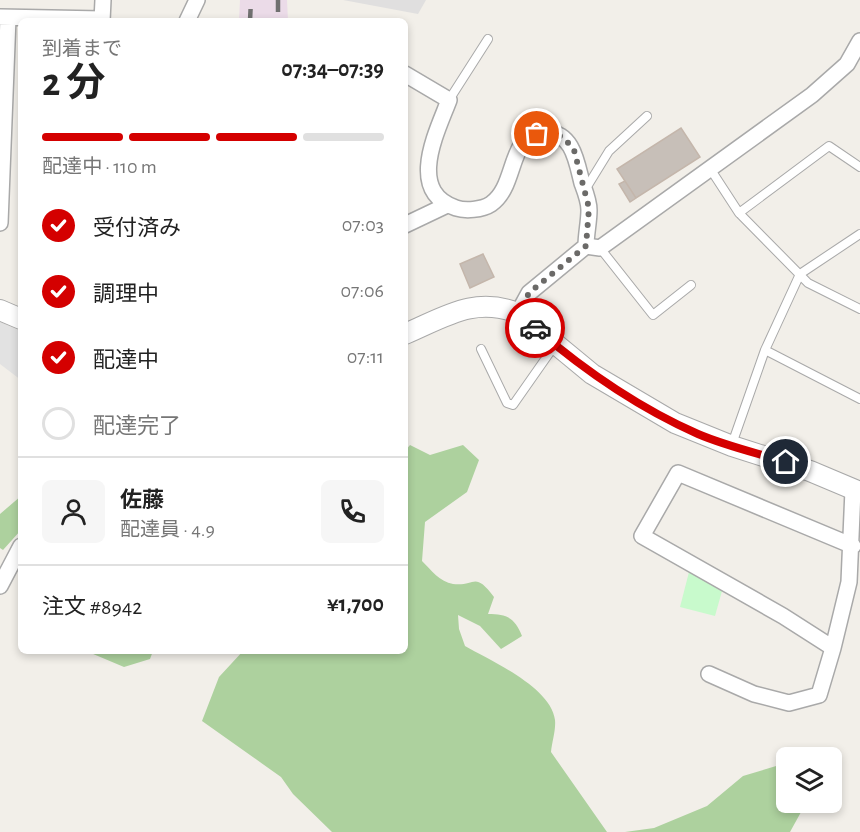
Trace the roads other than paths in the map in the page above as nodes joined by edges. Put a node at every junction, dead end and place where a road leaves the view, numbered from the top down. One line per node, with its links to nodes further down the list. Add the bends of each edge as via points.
1 (102, 0): 5 (street)
2 (197, 0): 6 (street)
3 (4, 17): 4 (street); 14 (street)
4 (37, 18)
5 (102, 18)
6 (188, 18)
7 (488, 39): 10 (lane)
8 (860, 41): 13 (street, via 848,64)
9 (408, 76): 10 (street)
10 (449, 100): 16 (street, via 428,162 428,179)
11 (647, 116): 15 (lane, via 609,151)
12 (860, 167): 17 (lane, via 829,146)
13 (711, 170): 17 (lane); 21 (street)
14 (1, 186): 18 (street)
15 (584, 190): 16 (street, via 574,150 552,132 537,134 524,142 502,193 490,205 462,210); 21 (street)
16 (447, 205): 19 (street)
17 (739, 213): 22 (lane)
18 (0, 223)
19 (408, 224)
20 (860, 234): 22 (lane)
21 (593, 247): 23 (lane, via 653,315); 26 (street, via 529,293)
22 (800, 274): 24 (lane, via 808,283); 31 (lane)
23 (691, 285)
24 (860, 309)
25 (0, 310): 27 (street)
26 (518, 313): 28 (street, via 503,307 474,306); 29 (street)
27 (18, 318)
28 (408, 333)
29 (555, 345): 30 (lane, via 513,405 496,387); 33 (street, via 592,374 675,423)
30 (481, 349)
31 (765, 350): 32 (lane); 33 (lane)
32 (860, 399)
33 (732, 446): 34 (street, via 786,462)
34 (857, 491): 35 (street)
35 (853, 546): 38 (street, via 849,582); 38 (street, via 678,473 642,536)
36 (18, 552): 37 (street)
37 (0, 586)
38 (833, 648): 39 (street, via 819,695 789,703 754,694)
39 (709, 674)

